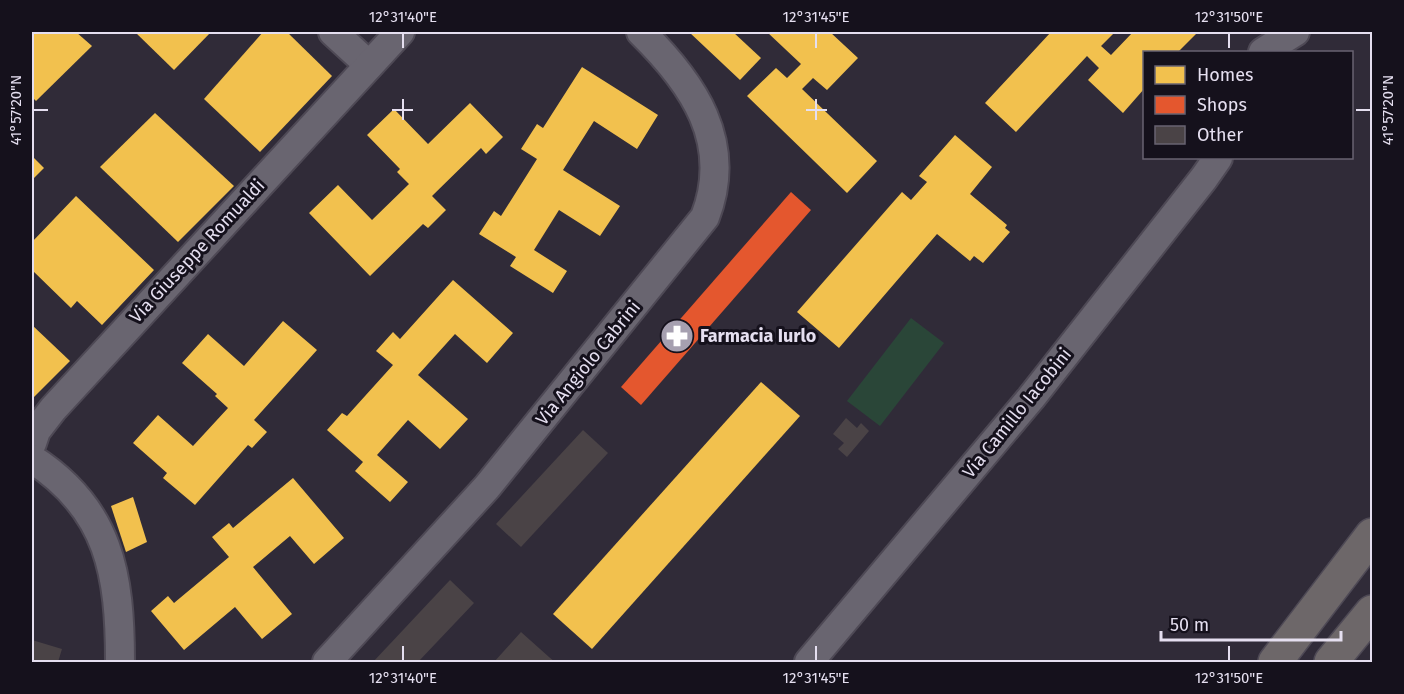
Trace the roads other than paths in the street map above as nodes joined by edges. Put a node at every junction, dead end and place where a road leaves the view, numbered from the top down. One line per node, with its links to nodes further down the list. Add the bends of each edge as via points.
1 (333, 32): 8 (street)
2 (400, 32): 8 (street, Via Giuseppe Romualdi)
3 (641, 32): 15 (street, Via Angiolo Cabrini, via 677,70 698,102 711,135 714,189 705,218 487,487)
4 (1263, 32): 6 (street)
5 (1295, 32): 7 (street)
6 (1263, 51)
7 (1265, 51)
8 (369, 65): 10 (street, Via Giuseppe Romualdi, via 53,409)
9 (1217, 159): 16 (street, Via Camillo Iacobini, via 1031,398)
10 (32, 443)
11 (32, 459): 14 (street, via 75,492 104,540 116,593)
12 (1372, 535): 17 (main road)
13 (1366, 625): 18 (main road)
14 (120, 663)
15 (327, 663)
16 (809, 663)
17 (1275, 663)
18 (1331, 663)

